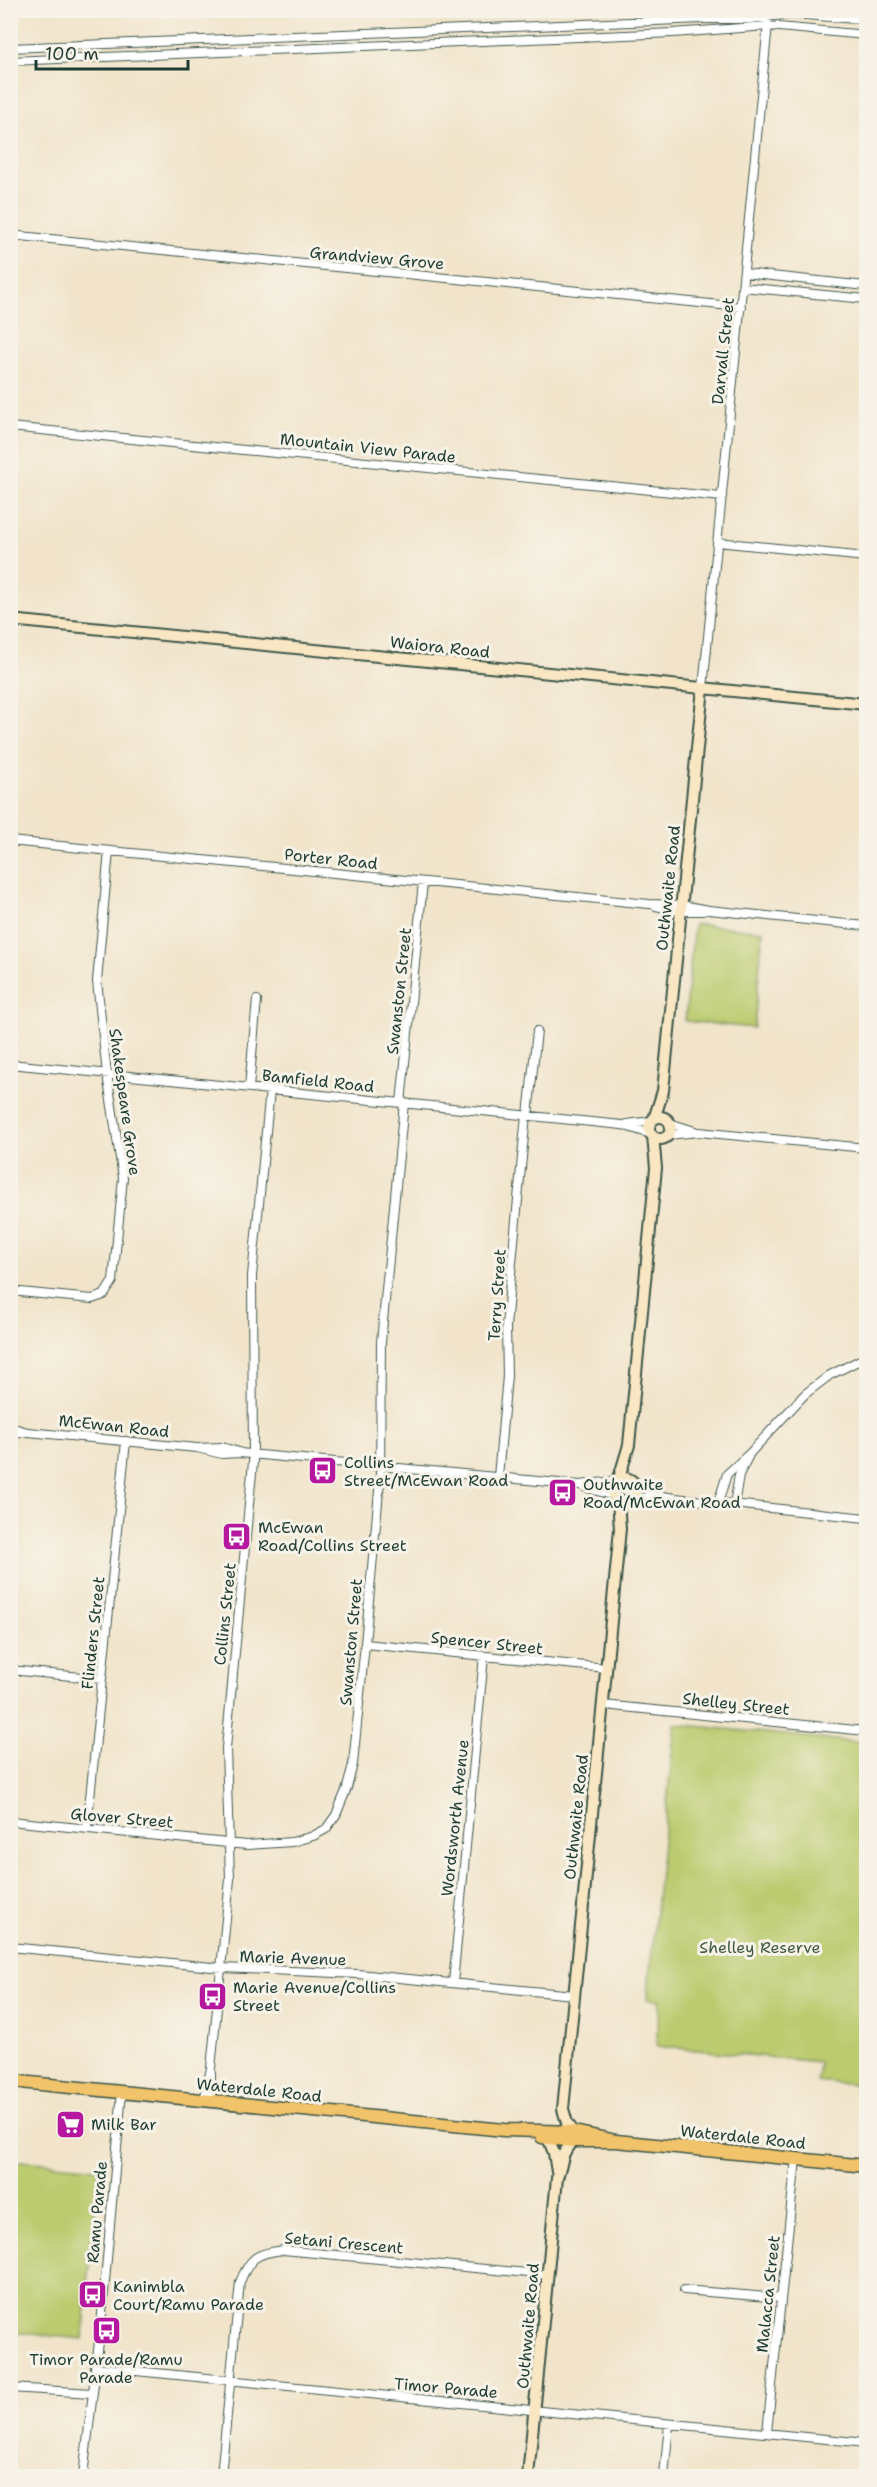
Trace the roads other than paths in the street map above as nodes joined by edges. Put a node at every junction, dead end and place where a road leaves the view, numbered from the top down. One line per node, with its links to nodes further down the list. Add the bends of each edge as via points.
1 (867, 13): 2 (street, via 856,19 793,14)
2 (769, 17): 3 (street, Darvall Street); 5 (street)
3 (768, 26): 4 (street); 6 (street); 8 (street, Darvall Street)
4 (867, 35)
5 (10, 48)
6 (10, 61)
7 (10, 236): 12 (street, Grandview Grove)
8 (744, 273): 9 (street); 10 (street, Darvall Street)
9 (867, 286)
10 (742, 287): 11 (street); 12 (street, Darvall Street)
11 (867, 299)
12 (741, 307): 14 (street, Darvall Street)
13 (10, 427): 14 (street, Mountain View Parade)
14 (722, 497): 15 (street, Darvall Street)
15 (717, 542): 16 (street); 18 (street, Darvall Street)
16 (867, 556)
17 (10, 620): 18 (street, Waiora Road)
18 (703, 688): 19 (street, Waiora Road); 23 (street, Outhwaite Road)
19 (867, 704)
20 (10, 842): 21 (street, Porter Road)
21 (109, 851): 22 (street, Porter Road); 28 (street, Shakespeare Grove, via 96,981)
22 (423, 882): 23 (street, Porter Road); 32 (street, Swanston Street)
23 (681, 908): 24 (street, Porter Road); 31 (street, Outhwaite Road)
24 (867, 926)
25 (257, 1000): 29 (street)
26 (537, 1031): 33 (street, Terry Street)
27 (10, 1064): 28 (street, Bamfield Road)
28 (107, 1074): 29 (street, Bamfield Road); 42 (street, Shakespeare Grove, via 123,1178 111,1286 104,1295 92,1299)
29 (249, 1088): 30 (street, Bamfield Road)
30 (270, 1090): 32 (street, Bamfield Road); 51 (street, Collins Street, via 252,1276)
31 (663, 1091): 34 (street, Outhwaite Road); 35 (street, Outhwaite Road)
32 (403, 1103): 33 (street, Bamfield Road); 52 (street, Swanston Street, via 381,1342)
33 (527, 1115): 36 (street, Bamfield Road); 53 (street, Terry Street, via 506,1326 507,1376)
34 (653, 1120): 35 (street); 36 (street, Bamfield Road); 38 (street, via 649,1127)
35 (668, 1121): 37 (street); 39 (street)
36 (622, 1125): 38 (street, Bamfield Road)
37 (699, 1132): 39 (street); 40 (street)
38 (652, 1135): 39 (street, via 659,1139); 41 (street)
39 (667, 1136): 41 (street)
40 (867, 1148)
41 (656, 1168): 54 (street)
42 (10, 1291)
43 (867, 1327): 44 (street)
44 (867, 1332)
45 (867, 1357): 50 (street, via 818,1383)
46 (10, 1427): 47 (street, McEwan Road)
47 (28, 1431): 48 (street, McEwan Road); 49 (street, McEwan Road)
48 (10, 1435)
49 (126, 1441): 51 (street, McEwan Road, via 222,1447); 67 (street, Flinders Street)
50 (750, 1453): 59 (street, via 727,1473); 60 (street, via 739,1475)
51 (253, 1454): 52 (street, McEwan Road); 72 (street, Collins Street, via 227,1736)
52 (381, 1466): 53 (street, McEwan Road); 63 (street, Swanston Street)
53 (498, 1477): 55 (street, McEwan Road)
54 (625, 1481): 55 (street, McEwan Road); 56 (street, McEwan Road); 57 (street, Outhwaite Road, via 612,1488); 58 (street, Outhwaite Road, via 636,1492)
55 (580, 1485): 57 (street, McEwan Road)
56 (662, 1496): 58 (street, McEwan Road); 59 (street, McEwan Road)
57 (616, 1498): 58 (street); 62 (street, Outhwaite Road)
58 (632, 1499): 62 (street, Outhwaite Road)
59 (718, 1503): 60 (street, McEwan Road)
60 (734, 1505): 61 (street, McEwan Road)
61 (867, 1518)
62 (620, 1529): 65 (street, Outhwaite Road)
63 (365, 1644): 64 (street, Spencer Street); 72 (street, Swanston Street, via 350,1778 331,1824 322,1832 292,1842)
64 (484, 1656): 65 (street, Spencer Street); 75 (street, Wordsworth Avenue)
65 (606, 1668): 68 (street, Outhwaite Road)
66 (10, 1670): 67 (street)
67 (102, 1679): 71 (street, Flinders Street)
68 (603, 1705): 69 (street, Shelley Street); 76 (street, Outhwaite Road)
69 (867, 1731)
70 (10, 1821): 71 (street, Glover Street)
71 (87, 1828): 72 (street, Glover Street)
72 (231, 1842): 74 (street, Collins Street)
73 (10, 1947): 74 (street, Marie Avenue)
74 (222, 1968): 75 (street, Marie Avenue); 79 (street, Collins Street)
75 (453, 1983): 76 (street, Marie Avenue)
76 (574, 1995): 80 (street, Outhwaite Road)
77 (10, 2081): 78 (main road, Waterdale Road)
78 (122, 2092): 79 (main road, Waterdale Road); 89 (street, Ramu Parade)
79 (208, 2101): 81 (main road, Waterdale Road)
80 (563, 2109): 81 (street, Outhwaite Road); 82 (street)
81 (548, 2134): 82 (main road, Waterdale Road); 85 (street, Outhwaite Road)
82 (574, 2137): 83 (main road, Waterdale Road); 85 (street, Outhwaite Road, via 564,2153)
83 (796, 2159): 84 (main road, Waterdale Road); 88 (street, Malacca Street)
84 (867, 2166)
85 (557, 2178): 86 (street, Outhwaite Road)
86 (548, 2275): 90 (street, Setani Crescent, via 283,2250 265,2252 248,2262 240,2282); 93 (street, Outhwaite Road)
87 (684, 2290): 88 (street)
88 (781, 2298): 95 (street, Malacca Street)
89 (95, 2367): 90 (street, Timor Parade); 92 (street, Ramu Parade)
90 (230, 2381): 93 (street, Timor Parade); 98 (street, Setani Crescent)
91 (10, 2388): 92 (street)
92 (92, 2393): 97 (street, Ramu Parade)
93 (536, 2410): 94 (street, Timor Parade); 99 (street, Outhwaite Road)
94 (669, 2424): 95 (street, Timor Parade); 100 (street)
95 (768, 2432): 96 (street, Timor Parade)
96 (867, 2443)
97 (83, 2476)
98 (221, 2476)
99 (528, 2476)
100 (664, 2476)

